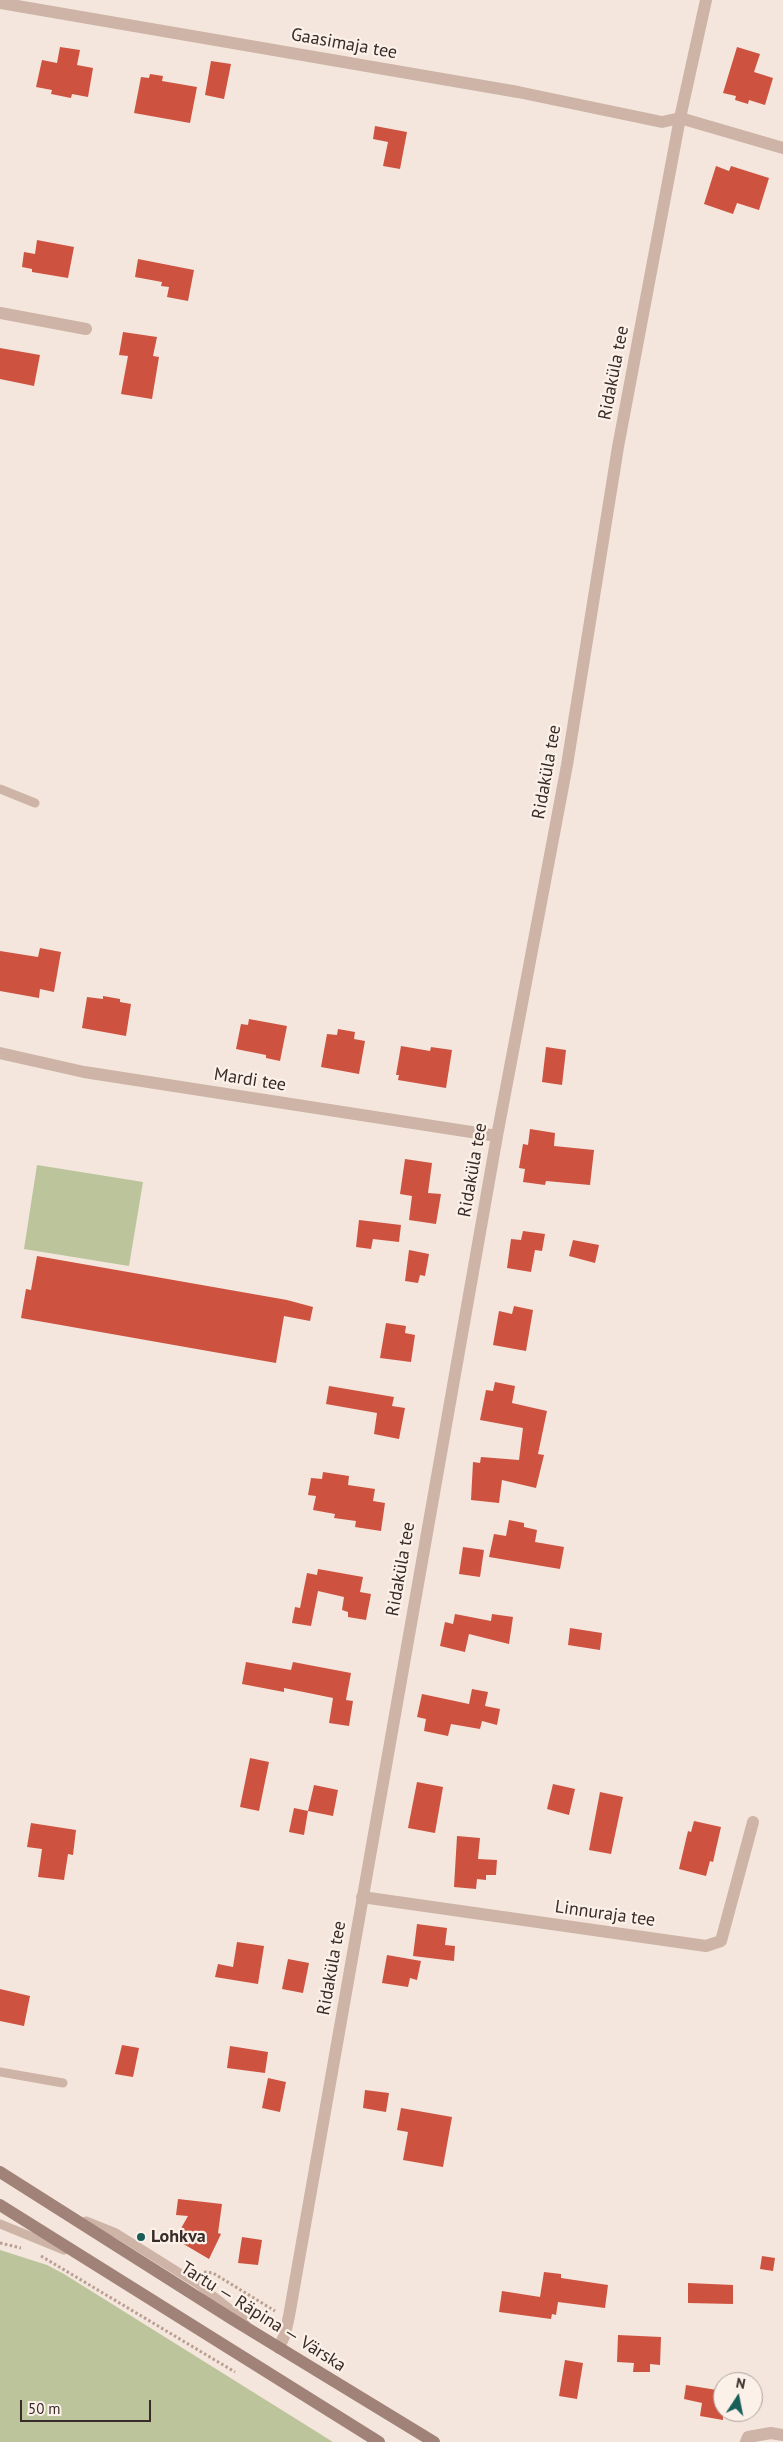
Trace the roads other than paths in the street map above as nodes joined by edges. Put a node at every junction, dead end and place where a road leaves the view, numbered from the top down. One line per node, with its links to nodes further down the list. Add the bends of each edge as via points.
1 (706, 0): 3 (street, Ridaküla tee)
2 (0, 3): 3 (street, Gaasimaja tee, via 518,92 662,122)
3 (680, 118): 4 (street); 10 (street, Ridaküla tee, via 618,447 567,765)
4 (783, 148)
5 (0, 312): 6 (street)
6 (86, 328)
7 (0, 789): 8 (lane)
8 (35, 803)
9 (0, 1053): 10 (street, Mardi tee, via 84,1072)
10 (497, 1136): 12 (street, Ridaküla tee)
11 (753, 1822): 12 (street, Linnuraja tee, via 721,1940 706,1946)
12 (362, 1897): 19 (street, Ridaküla tee, via 289,2316)
13 (0, 2072): 14 (lane)
14 (63, 2083)
15 (0, 2172): 19 (main road, Tartu — Räpina — Värska)
16 (0, 2205): 18 (main road)
17 (0, 2224): 18 (lane)
18 (82, 2257): 21 (main road)
19 (279, 2348): 22 (main road, Tartu — Räpina — Värska)
20 (783, 2435): 23 (street, via 771,2433 748,2437)
21 (379, 2442)
22 (434, 2442)
23 (746, 2442)

